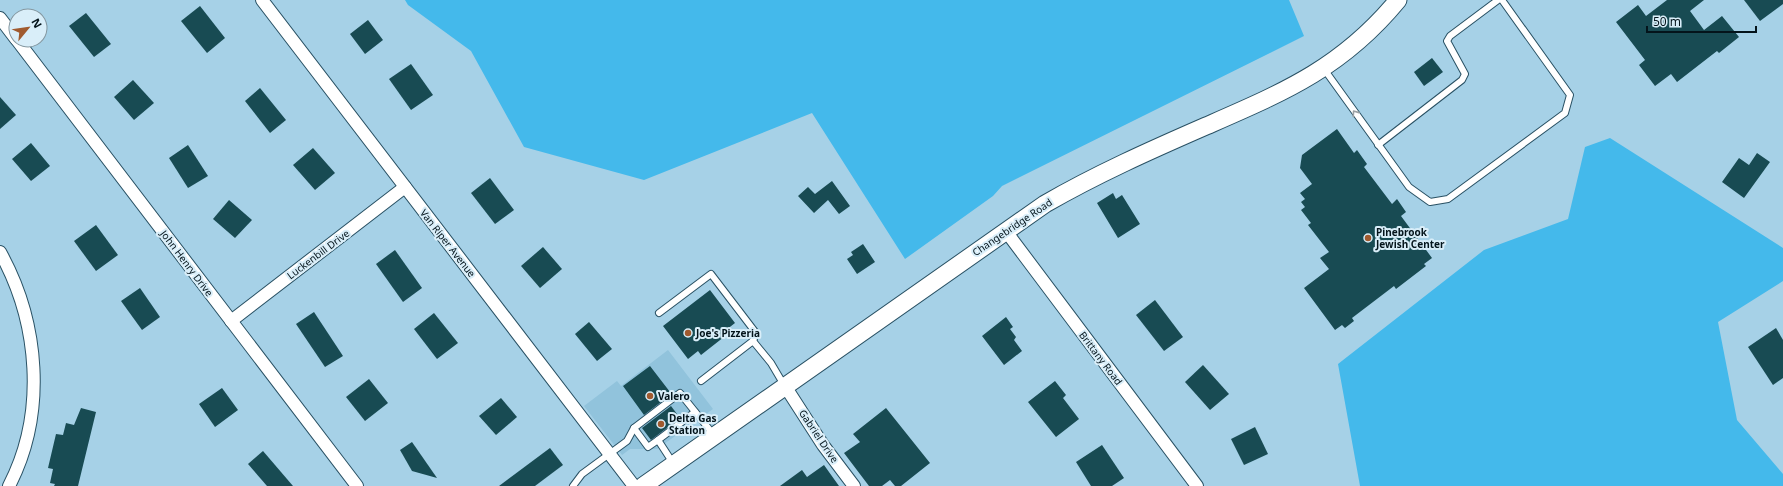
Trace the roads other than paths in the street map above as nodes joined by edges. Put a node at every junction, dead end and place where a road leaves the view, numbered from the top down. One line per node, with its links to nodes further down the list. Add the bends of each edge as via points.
1 (262, 0): 10 (street, Van Riper Avenue)
2 (1398, 0): 8 (main road, Changebridge Road, via 1360,42)
3 (1498, 0): 9 (lane, via 1450,36 1447,42 1465,74 1462,80)
4 (1502, 0): 9 (lane, via 1570,95 1565,113 1448,199 1430,202 1409,187)
5 (0, 18): 6 (street, John Henry Drive)
6 (8, 29)
7 (22, 48): 14 (street, John Henry Drive)
8 (1324, 69): 9 (lane, one-way to 8); 11 (main road, Changebridge Road, via 1246,110 1088,179)
9 (1378, 145)
10 (405, 187): 14 (street, Luckenbill Drive); 22 (street, Van Riper Avenue)
11 (1005, 230): 17 (main road, Changebridge Road); 30 (street, Brittany Road)
12 (0, 252): 24 (street, via 22,299 30,333 34,368 28,432)
13 (659, 313): 15 (lane, via 711,274 756,333)
14 (231, 320): 25 (street, John Henry Drive)
15 (753, 341): 16 (lane); 17 (lane)
16 (701, 382)
17 (785, 386): 20 (main road, Changebridge Road); 29 (street, Gabriel Drive, via 823,445)
18 (695, 412): 19 (lane, via 680,393); 20 (lane); 21 (lane)
19 (634, 428): 21 (lane, via 648,447); 22 (lane, via 626,441)
20 (714, 436): 23 (main road, Changebridge Road)
21 (658, 440): 23 (lane)
22 (610, 454): 26 (lane, via 582,474); 27 (street, Van Riper Avenue)
23 (674, 464): 28 (main road, Changebridge Road)
24 (9, 486)
25 (357, 486)
26 (573, 486)
27 (634, 486)
28 (643, 486)
29 (854, 486)
30 (1197, 486)

